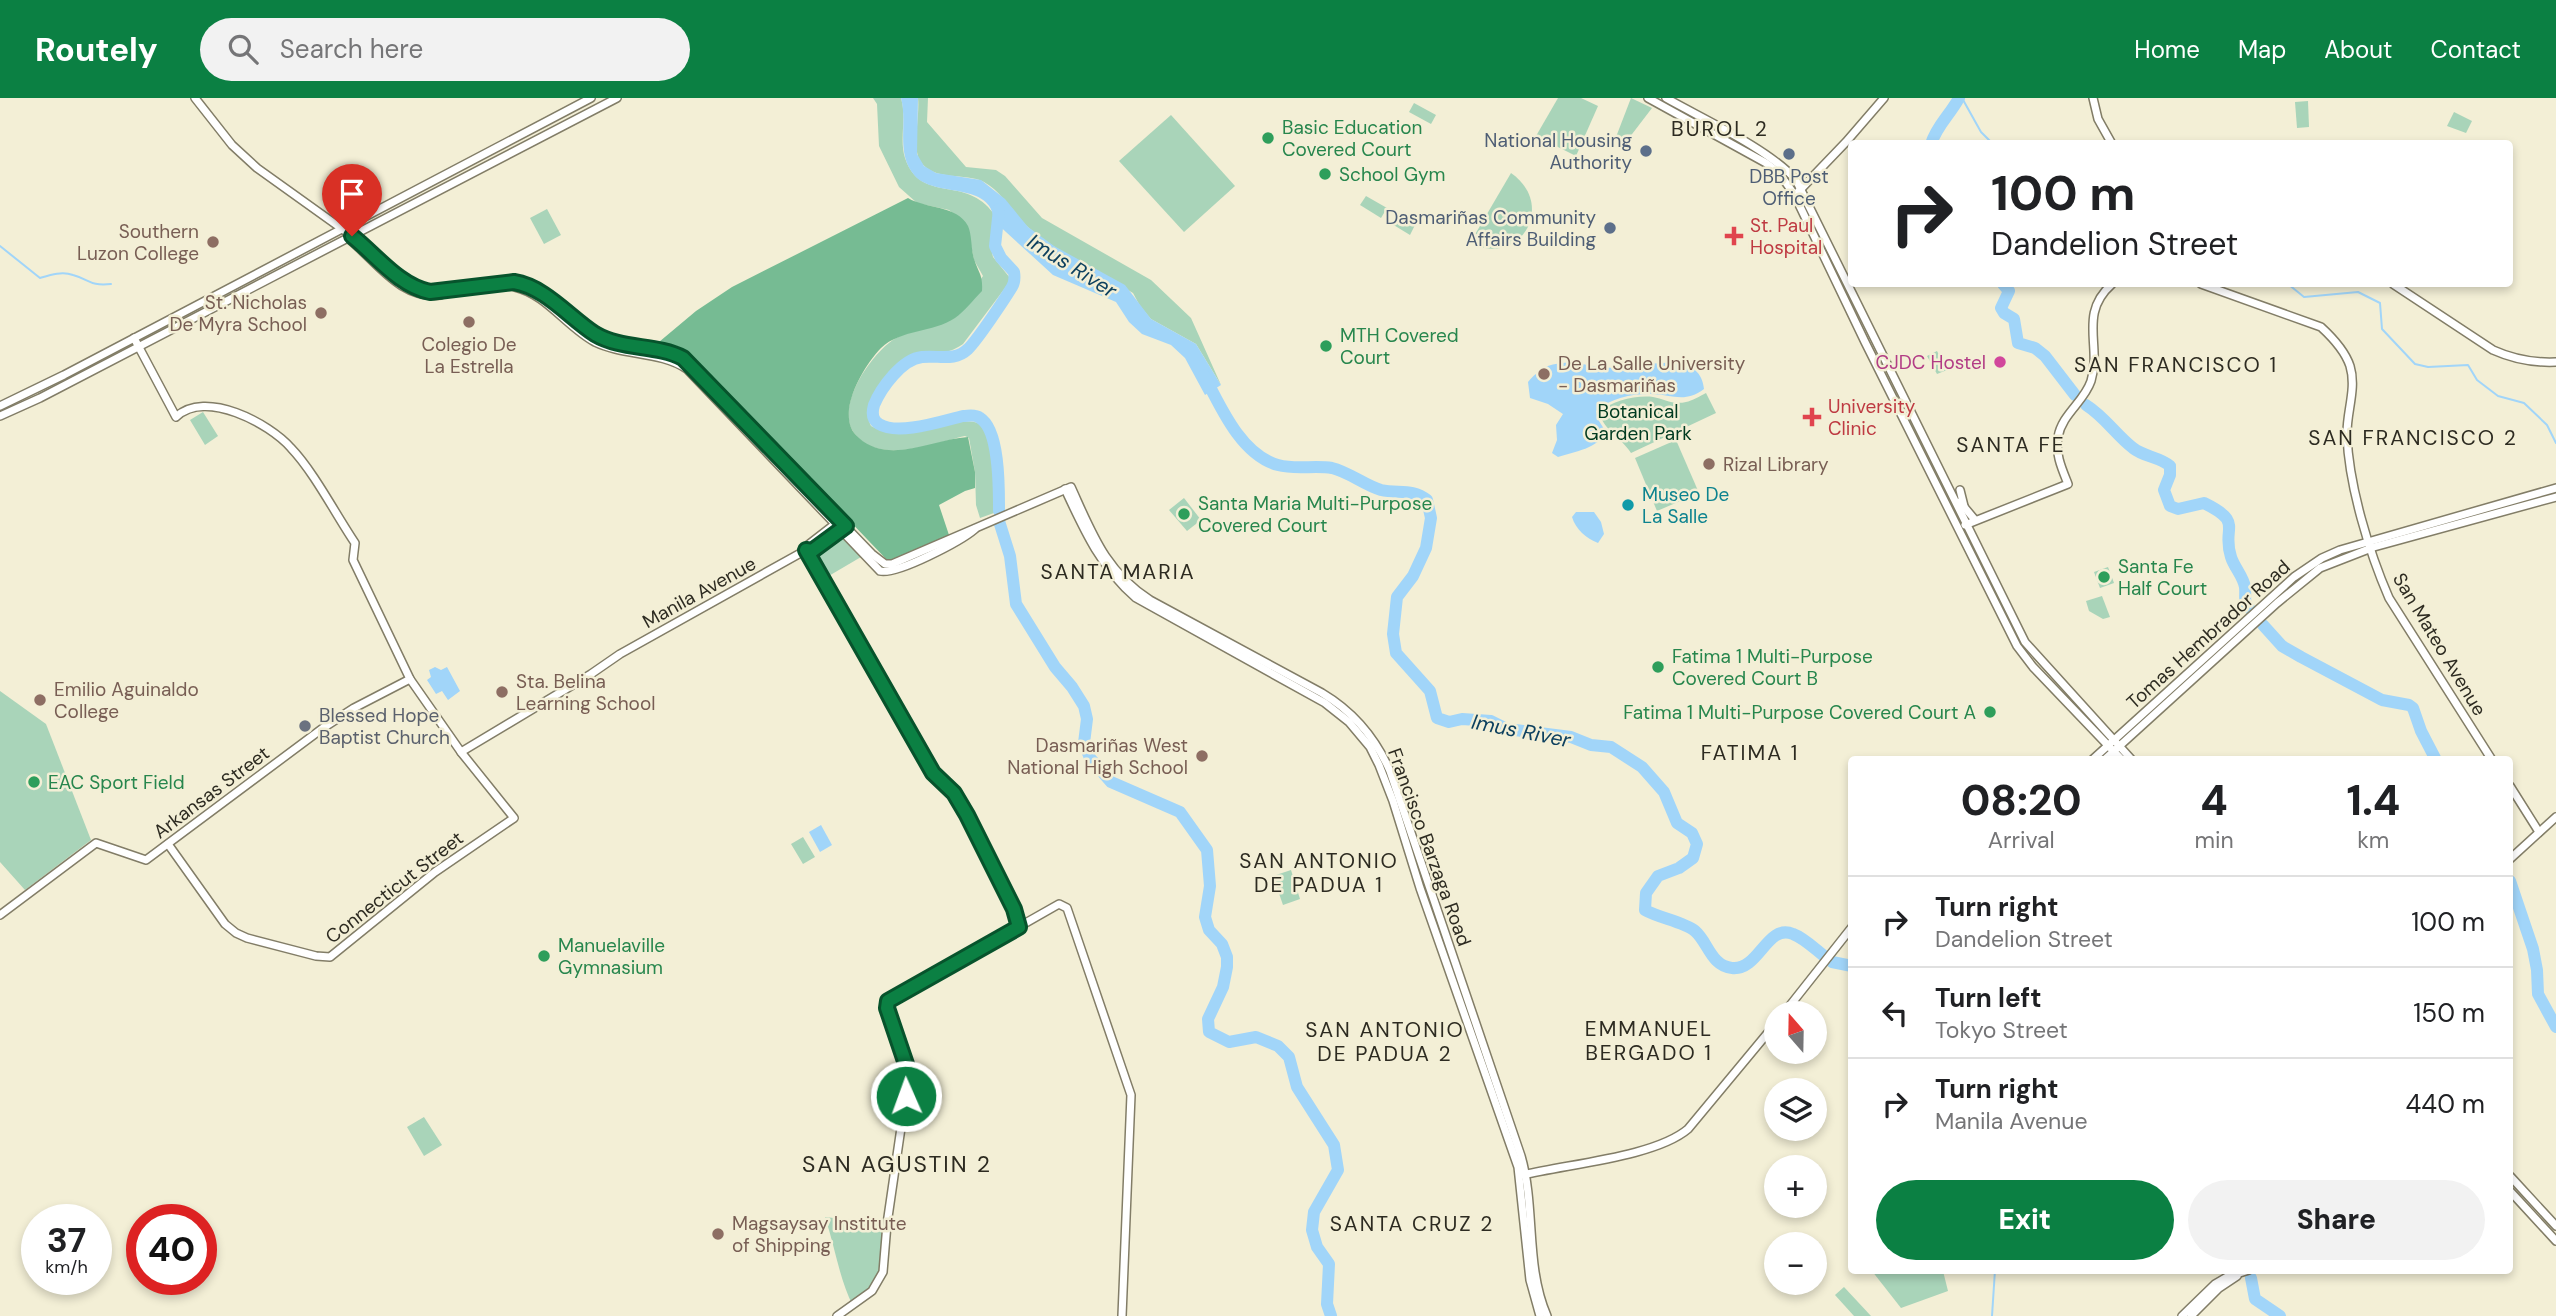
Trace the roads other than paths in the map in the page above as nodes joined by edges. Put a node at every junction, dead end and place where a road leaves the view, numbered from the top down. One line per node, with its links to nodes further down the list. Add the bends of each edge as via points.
1 (195, 98): 12 (street, via 241,153)
2 (591, 98): 9 (street)
3 (617, 98): 10 (street)
4 (1648, 98): 11 (street, via 1766,163)
5 (1666, 98): 11 (street, via 1779,163)
6 (1884, 98): 11 (street)
7 (2093, 98): 8 (street)
8 (2110, 140)
9 (468, 163): 10 (street); 12 (street)
10 (473, 173): 13 (street)
11 (1798, 192): 15 (street); 29 (street, via 1865,342)
12 (341, 229): 13 (street); 19 (street)
13 (350, 237): 20 (street); 28 (street, via 401,286 417,295 514,286 610,349 679,364)
14 (1848, 287): 25 (street)
15 (1848, 287)
16 (2109, 287): 27 (street, via 2092,322 2091,383 2069,412 2058,438 2059,460 2068,484)
17 (2209, 287): 30 (street, San Mateo Avenue, via 2321,327 2335,340 2350,367 2347,437)
18 (2398, 287): 21 (street, via 2493,350 2531,361)
19 (134, 338): 20 (street); 22 (street)
20 (139, 347): 23 (street); 32 (street, via 177,416 198,406 222,408 274,432 294,451 355,543 353,560)
21 (2556, 362)
22 (0, 406)
23 (0, 416)
24 (2556, 488): 30 (street, Tomas Hembrador Road)
25 (1956, 492): 27 (street); 27 (street)
26 (2556, 497): 30 (street, Tomas Hembrador Road)
27 (1971, 522): 29 (street); 33 (street, via 2025,642)
28 (841, 525): 31 (street, Manila Avenue, via 812,551); 54 (street, Francisco Barzaga Road, via 877,568 890,572 983,524 1068,488 1102,554 1130,586 1339,703 1358,721 1376,743 1393,780)
29 (1959, 528): 35 (street, via 2022,654)
30 (2369, 545): 34 (street, Tomas Hembrador Road, via 2322,558 2294,577); 35 (street, Tomas Hembrador Road, via 2304,579); 41 (street, San Mateo Avenue, via 2389,598)
31 (806, 550): 36 (street, Manila Avenue, via 620,654); 48 (street, via 933,773 954,793 967,815)
32 (410, 679): 36 (street); 45 (street, Arkansas Street, via 332,722)
33 (2101, 726): 34 (street); 35 (street)
34 (2123, 731): 35 (street, Tomas Hembrador Road)
35 (2114, 745): 37 (street, Tomas Hembrador Road); 38 (street, Tomas Hembrador Road); 39 (street); 40 (street)
36 (461, 752): 45 (street, Connecticut Street, via 514,818 435,872 330,957 236,933)
37 (2098, 756)
38 (2107, 756)
39 (2120, 756)
40 (2127, 756)
41 (2489, 756)
42 (2513, 791): 44 (street)
43 (2556, 817): 44 (street)
44 (2539, 832): 46 (street)
45 (169, 844): 47 (street, Arkansas Street, via 146,860 96,843)
46 (2513, 856)
47 (0, 915)
48 (1019, 927): 61 (street, via 888,1001 909,1073 883,1272 872,1292); 62 (street, via 1055,905 1067,908 1131,1095)
49 (1848, 933): 51 (street)
50 (1848, 940): 51 (street)
51 (1840, 944): 52 (street)
52 (1794, 1001)
53 (1764, 1037): 54 (street, via 1679,1136 1660,1145)
54 (1523, 1174): 63 (street, Francisco Barzaga Road, via 1530,1280); 64 (street, Francisco Barzaga Road, via 1535,1278)
55 (2513, 1179): 57 (street)
56 (2513, 1194): 58 (street)
57 (2556, 1226)
58 (2556, 1241)
59 (2237, 1274): 65 (street, via 2215,1284)
60 (2241, 1274): 66 (street)
61 (837, 1316)
62 (1122, 1316)
63 (1540, 1316)
64 (1547, 1316)
65 (2182, 1316)
66 (2191, 1316)

